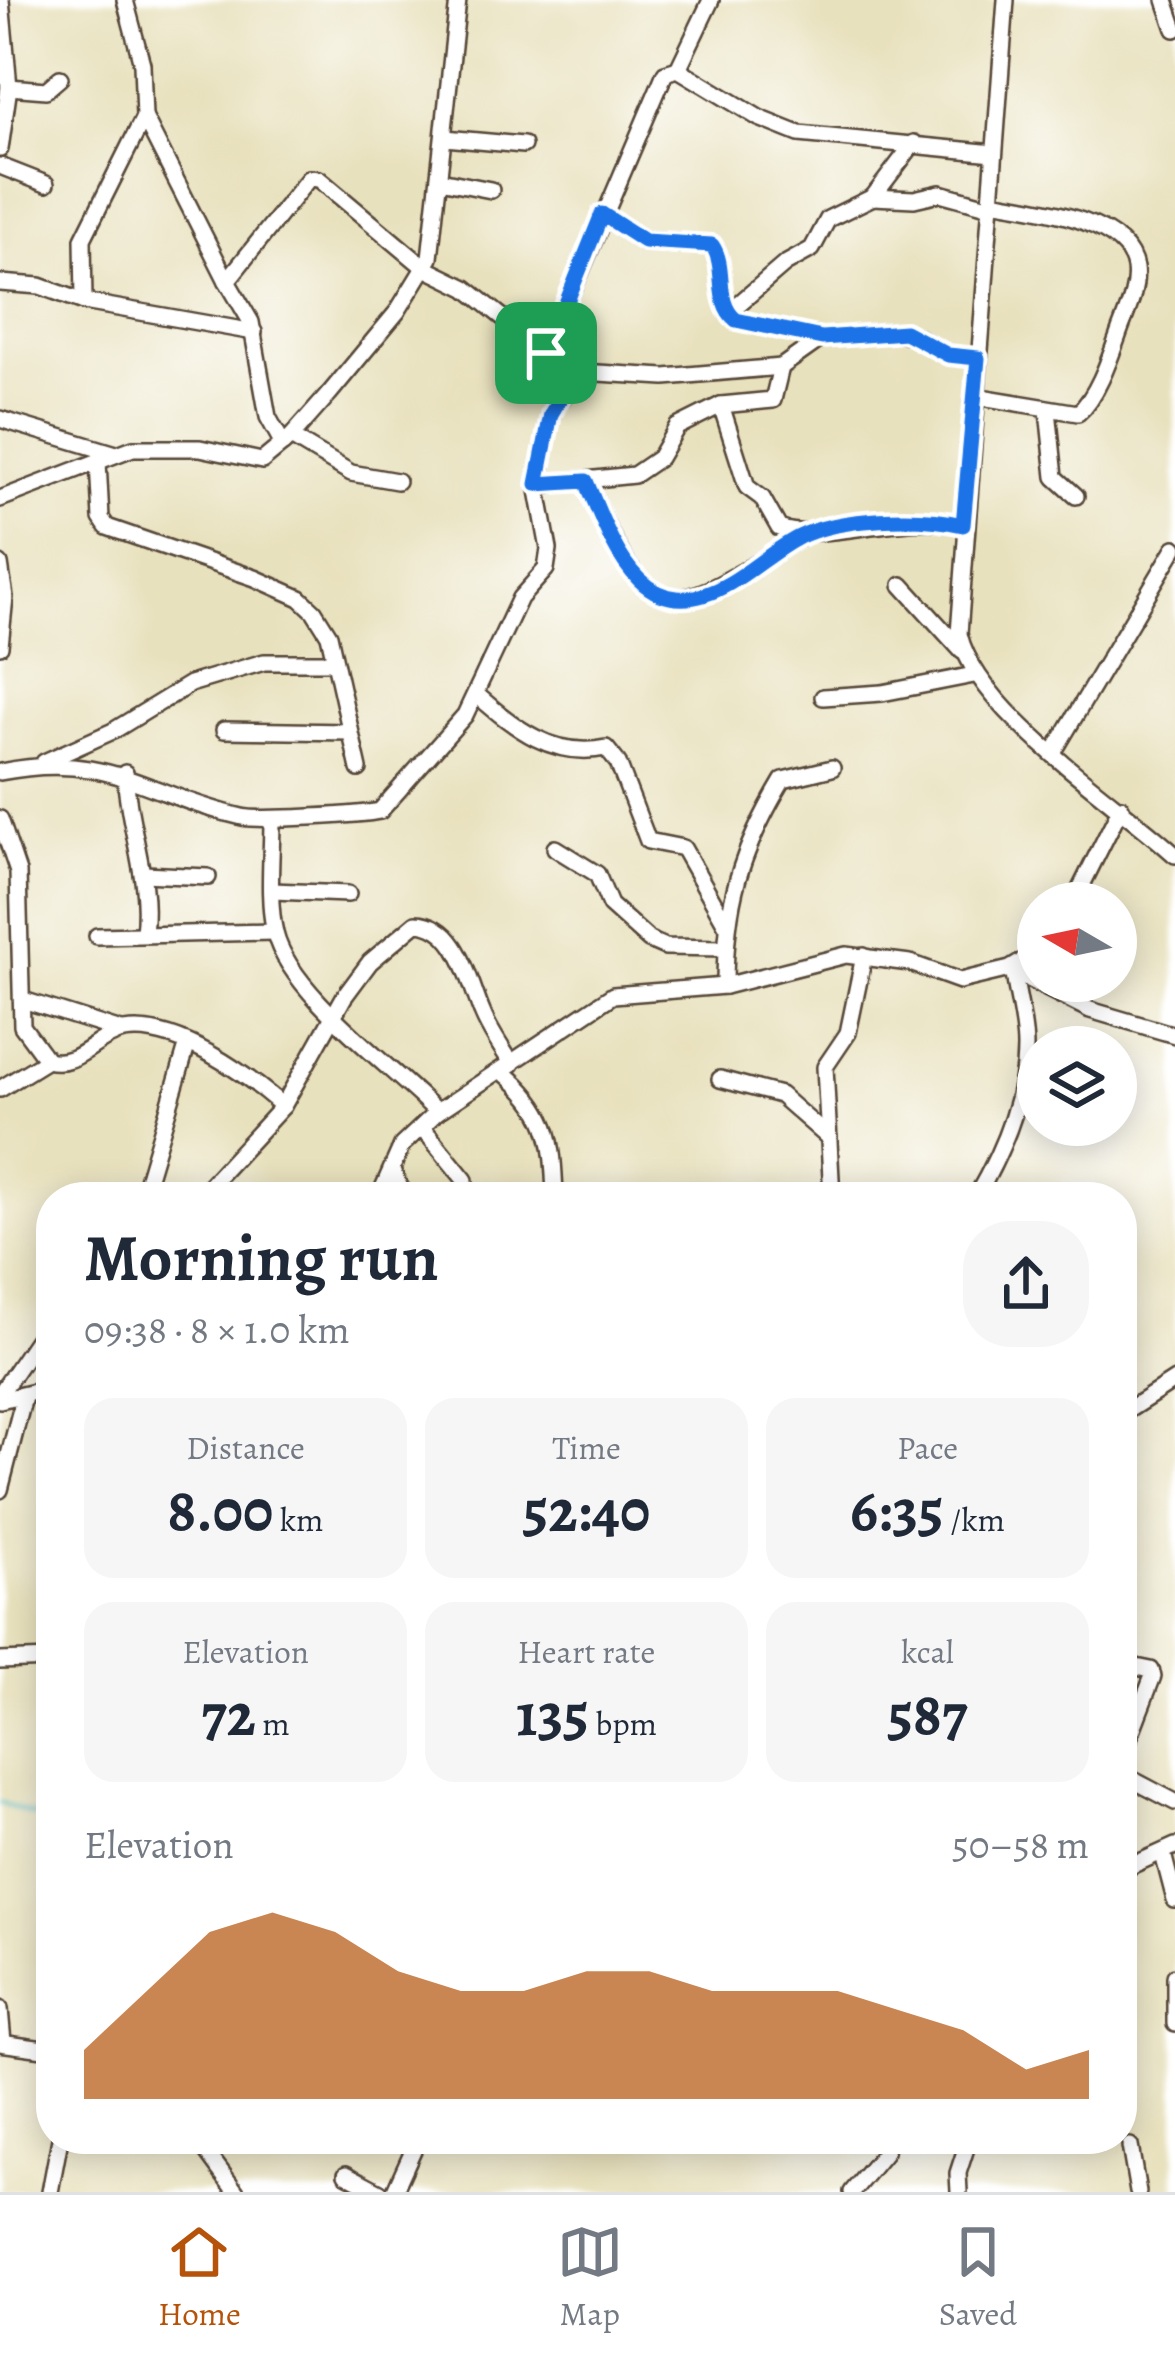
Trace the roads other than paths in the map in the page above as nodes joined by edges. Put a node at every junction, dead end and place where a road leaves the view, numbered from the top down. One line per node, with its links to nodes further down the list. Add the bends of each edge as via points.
1 (1, 0): 10 (street)
2 (125, 0): 11 (street, via 142,64)
3 (458, 0): 12 (street)
4 (711, 0): 8 (street)
5 (1006, 0): 16 (street)
6 (1166, 0): 7 (street)
7 (1175, 28)
8 (678, 69): 13 (street, via 799,134); 23 (street, via 654,91)
9 (61, 78): 10 (street, via 46,90)
10 (9, 87): 15 (street)
11 (144, 117): 25 (street); 27 (street, via 83,239)
12 (445, 138): 14 (street); 18 (street)
13 (914, 142): 16 (street); 21 (street)
14 (523, 145)
15 (0, 149)
16 (994, 153): 22 (street)
17 (0, 166): 19 (street)
18 (440, 179): 20 (street); 24 (street)
19 (46, 184)
20 (491, 190)
21 (873, 196): 22 (street, via 947,194); 28 (street, via 827,219 812,249)
22 (991, 204): 32 (street); 37 (street, via 1068,214 1120,241 1135,265 1130,307 1085,407 1072,415)
23 (602, 214): 28 (street, via 644,241 712,245); 31 (street)
24 (425, 268): 25 (street, via 315,177 302,183); 31 (street, via 466,288); 39 (street)
25 (227, 281): 29 (street)
26 (0, 283): 27 (street, via 40,286)
27 (83, 302): 29 (street)
28 (728, 313): 30 (street)
29 (254, 332): 39 (street, via 268,417)
30 (822, 338): 32 (street, via 905,332 948,355); 33 (street)
31 (546, 353): 34 (street)
32 (978, 358): 35 (street)
33 (781, 368): 34 (street, via 665,377 598,370); 36 (street, via 773,400)
34 (571, 380): 43 (street, via 551,414)
35 (975, 396): 37 (street); 46 (street)
36 (721, 405): 42 (street, via 677,427 650,467); 47 (street, via 747,487 779,529)
37 (1048, 410): 44 (street, via 1055,477)
38 (0, 419): 40 (street)
39 (287, 441): 40 (street, via 262,460 181,446); 41 (street, via 351,473)
40 (106, 458): 45 (street); 53 (street, via 107,527 300,598 329,635)
41 (397, 481)
42 (586, 481): 43 (street); 47 (street, via 627,568 666,596 708,594)
43 (537, 484): 55 (street, via 546,569 520,598)
44 (1076, 496)
45 (0, 499)
46 (963, 525): 47 (street, via 899,519); 52 (street)
47 (804, 535)
48 (1175, 548): 59 (street)
49 (0, 564): 51 (street)
50 (902, 585): 52 (street)
51 (0, 646)
52 (963, 653): 54 (street)
53 (331, 662): 58 (street); 60 (street, via 265,662 190,684)
54 (974, 675): 56 (street); 59 (street)
55 (477, 695): 67 (street, via 380,811); 75 (street, via 542,743 606,748 648,841 683,848)
56 (823, 697)
57 (224, 730): 58 (street)
58 (350, 732): 62 (street)
59 (1054, 753): 65 (street)
60 (42, 764): 63 (street); 64 (street)
61 (832, 768): 75 (street, via 784,780 734,879)
62 (359, 770)
63 (0, 772)
64 (125, 773): 67 (street, via 197,805); 70 (street)
65 (1121, 807): 69 (street); 72 (street)
66 (0, 819): 84 (street, via 18,872)
67 (272, 820): 73 (street)
68 (555, 848): 79 (street, via 597,874 610,905 649,940)
69 (1175, 854)
70 (143, 874): 71 (street); 77 (street)
71 (208, 877)
72 (1084, 882)
73 (272, 891): 74 (street); 76 (street)
74 (348, 894)
75 (726, 924): 79 (street)
76 (274, 932): 77 (street); 85 (street, via 283,955)
77 (144, 933): 78 (street)
78 (97, 936)
79 (725, 947): 83 (street)
80 (864, 956): 82 (street, via 960,981); 83 (street, via 828,956); 96 (street, via 848,1033 825,1067)
81 (1017, 967): 82 (street)
82 (1012, 971): 87 (street, via 1109,1018); 105 (street, via 1025,1047 1011,1126)
83 (725, 986): 90 (street, via 613,995)
84 (22, 1000): 86 (street); 89 (street, via 27,1039)
85 (334, 1016): 90 (street, via 370,962 416,922 425,923 469,965); 93 (street); 94 (street)
86 (122, 1031): 88 (street); 89 (street, via 70,1061)
87 (1175, 1035)
88 (187, 1046): 93 (street, via 236,1065); 99 (street)
89 (46, 1060): 92 (street)
90 (507, 1067): 94 (street); 103 (street, via 542,1112)
91 (720, 1079): 96 (street, via 780,1095)
92 (0, 1089)
93 (283, 1106): 100 (street)
94 (437, 1112): 95 (street)
95 (422, 1127): 97 (street, via 402,1145); 98 (street)
96 (829, 1138): 104 (street)
97 (392, 1171): 101 (street); 102 (street)
98 (465, 1180)
99 (146, 1182)
100 (213, 1182)
101 (386, 1182)
102 (397, 1182)
103 (554, 1182)
104 (831, 1182)
105 (983, 1182)
106 (36, 1342): 109 (street)
107 (1175, 1380): 111 (street)
108 (36, 1393): 110 (street)
109 (0, 1397): 110 (street)
110 (24, 1397): 112 (street)
111 (1137, 1404)
112 (0, 1490)
113 (36, 1659): 114 (street)
114 (0, 1660)
115 (1137, 1667): 116 (street, via 1153,1676)
116 (1137, 1718)
117 (1137, 1782): 118 (street)
118 (1175, 1802)
119 (1169, 1850): 120 (street); 121 (street)
120 (1137, 1864)
121 (1175, 1900)
122 (1175, 1976): 124 (street)
123 (0, 2009): 125 (street)
124 (1175, 2024)
125 (1, 2043): 126 (street)
126 (36, 2048)
127 (57, 2154): 134 (street)
128 (208, 2154): 135 (street)
129 (411, 2154): 137 (street)
130 (884, 2154): 138 (street)
131 (963, 2154): 139 (street)
132 (1131, 2154): 140 (street)
133 (346, 2174): 136 (street)
134 (50, 2192)
135 (236, 2192)
136 (380, 2192)
137 (394, 2192)
138 (852, 2192)
139 (959, 2192)
140 (1138, 2192)

